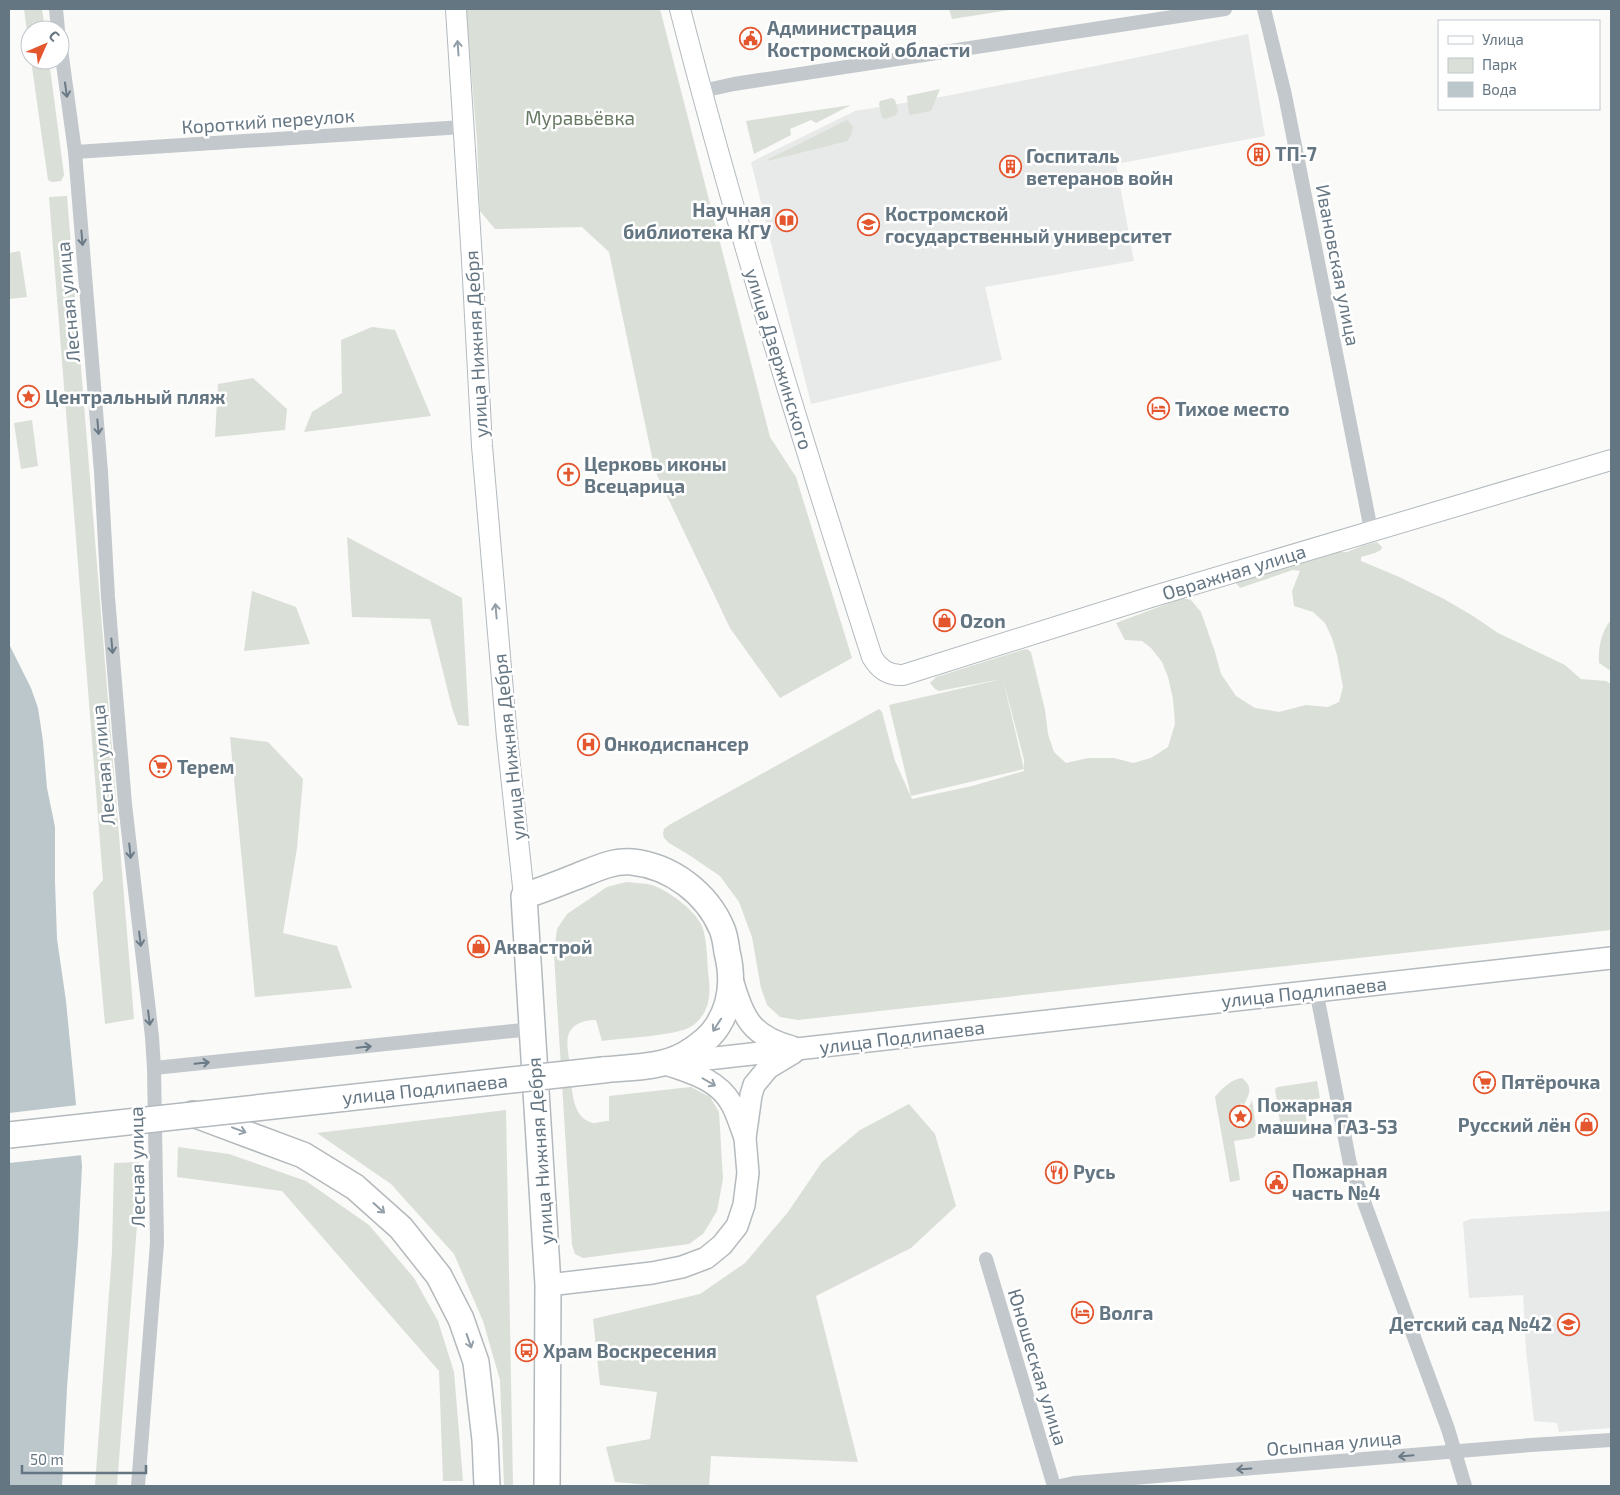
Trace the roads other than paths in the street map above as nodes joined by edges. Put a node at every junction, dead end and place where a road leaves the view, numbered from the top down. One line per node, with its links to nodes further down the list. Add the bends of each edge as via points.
1 (456, 9): 7 (street, улица Нижняя Дебря, one-way to 1)
2 (680, 9): 6 (street, улица Дзержинского)
3 (1224, 9): 6 (street)
4 (1264, 9): 10 (street, Ивановская улица, via 1285,96)
5 (64, 70): 8 (street, Лесная улица, one-way to 8)
6 (702, 91): 11 (street, улица Дзержинского, via 757,288)
7 (463, 128): 8 (street, Короткий переулок); 12 (street, улица Нижняя Дебря, one-way to 7, via 482,446)
8 (75, 152): 19 (street, Лесная улица, one-way to 19, via 125,804)
9 (1611, 460): 10 (street, Овражная улица)
10 (1372, 530): 11 (street, Овражная улица, via 903,676 892,676 881,669)
11 (869, 650)
12 (524, 896): 14 (highway, via 613,863 649,865 685,883 711,909 722,930); 16 (highway, улица Нижняя Дебря)
13 (1611, 958): 15 (main road, улица Подлипаева)
14 (732, 979): 17 (main road, via 740,1006 754,1028 765,1038); 18 (highway, one-way to 18, via 730,997 718,1025 706,1039)
15 (1316, 990): 17 (main road, улица Подлипаева); 26 (street, via 1350,1164)
16 (532, 1029): 19 (street, one-way to 16); 24 (highway, улица Нижняя Дебря)
17 (800, 1050): 18 (main road, улица Подлипаева); 22 (main road, via 768,1068 754,1085)
18 (664, 1064): 20 (highway, улица Подлипаева, bridge); 22 (main road, one-way to 22, via 687,1071 720,1088 732,1106)
19 (154, 1068): 27 (street, Лесная улица, via 157,1243)
20 (193, 1114): 21 (highway, улица Подлипаева, bridge); 28 (highway, one-way to 28, via 303,1154 348,1182 401,1228 428,1262 439,1276 461,1319 476,1362)
21 (9, 1135)
22 (745, 1138): 24 (main road, via 748,1174 744,1205 736,1226 722,1246 706,1258 652,1273)
23 (986, 1259): 30 (street, Юношеская улица)
24 (548, 1285): 29 (highway, улица Нижняя Дебря)
25 (1611, 1440): 26 (street, Осыпная улица)
26 (1454, 1452): 31 (street, Осыпная улица, one-way to 31); 32 (street)
27 (138, 1486)
28 (487, 1486)
29 (547, 1486)
30 (1054, 1486)
31 (1060, 1486)
32 (1466, 1486)

